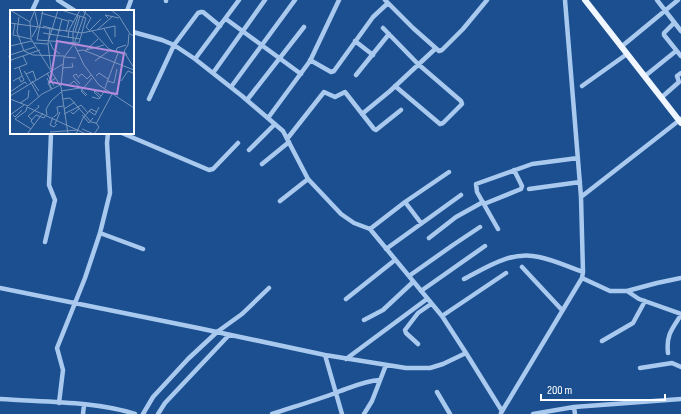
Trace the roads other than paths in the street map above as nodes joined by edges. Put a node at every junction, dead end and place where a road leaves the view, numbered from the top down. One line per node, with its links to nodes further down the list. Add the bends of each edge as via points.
1 (37, 0): 14 (street)
2 (58, 0): 15 (street)
3 (131, 0): 16 (street)
4 (239, 0): 18 (street)
5 (265, 0): 23 (street)
6 (295, 0): 29 (street)
7 (339, 0): 38 (street)
8 (487, 0): 31 (street, via 442,50)
9 (565, 0): 62 (street)
10 (585, 0): 30 (main road)
11 (657, 0): 17 (street)
12 (678, 0): 17 (street)
13 (386, 1): 27 (street); 31 (street)
14 (32, 10)
15 (73, 10)
16 (127, 10)
17 (665, 10): 19 (street); 30 (street)
18 (226, 19): 20 (street); 23 (street)
19 (674, 23): 25 (street); 32 (street, via 664,34)
20 (220, 26): 28 (street, via 199,12); 36 (street)
21 (304, 27): 37 (street)
22 (383, 28): 26 (street)
23 (242, 31): 29 (street); 41 (street)
24 (134, 32): 28 (street)
25 (681, 32)
26 (389, 34): 34 (street); 39 (street)
27 (355, 41): 34 (street); 38 (street, via 334,71 331,72)
28 (174, 45): 36 (street); 49 (street)
29 (262, 46): 37 (street); 47 (street)
30 (621, 47): 33 (main road)
31 (435, 49): 39 (street)
32 (676, 51): 35 (street); 44 (street)
33 (627, 54): 44 (main road); 46 (street)
34 (373, 55): 43 (street)
35 (681, 56)
36 (195, 59): 41 (street)
37 (279, 59): 42 (street); 50 (street)
38 (310, 60): 42 (street)
39 (418, 64): 45 (street); 45 (street, via 461,101 461,106 440,124)
40 (681, 72): 48 (street, via 677,76 679,82)
41 (213, 73): 47 (street)
42 (301, 74): 53 (street)
43 (356, 75)
44 (645, 76): 48 (main road)
45 (395, 86): 52 (street)
46 (582, 86)
47 (231, 87): 50 (street)
48 (662, 97): 54 (main road)
49 (149, 99)
50 (247, 100): 53 (street)
51 (401, 110): 52 (street, via 376,130)
52 (362, 114): 59 (street, via 345,92 336,97 324,92)
53 (268, 118): 55 (street)
54 (680, 121): 70 (street)
55 (275, 124): 59 (street); 61 (street)
56 (51, 134): 80 (street, via 48,185 55,200)
57 (108, 134): 78 (street, via 110,193)
58 (124, 134): 60 (street, via 210,170 213,170)
59 (288, 140): 63 (street); 66 (street)
60 (238, 143)
61 (249, 150)
62 (578, 158): 64 (street, via 532,164); 67 (street)
63 (262, 164)
64 (514, 170): 73 (street, via 476,184); 73 (street, via 521,189)
65 (449, 172): 72 (street)
66 (308, 178): 71 (street); 76 (street, via 341,214 354,223)
67 (580, 182): 68 (street); 70 (street)
68 (529, 189)
69 (461, 195): 74 (street)
70 (582, 197): 86 (street)
71 (280, 201)
72 (405, 202): 74 (street); 76 (street)
73 (483, 203): 77 (street); 79 (street, via 456,217)
74 (421, 223): 83 (street)
75 (480, 226): 88 (street)
76 (370, 229): 83 (street)
77 (498, 229)
78 (100, 233): 82 (street); 100 (street)
79 (429, 238)
80 (45, 242)
81 (485, 246): 95 (street)
82 (143, 249)
83 (386, 249): 84 (street)
84 (395, 260): 88 (street); 97 (street)
85 (522, 268): 102 (street)
86 (583, 272): 89 (street); 91 (street, via 540,257 513,256)
87 (506, 273): 104 (street)
88 (409, 276): 92 (street)
89 (582, 278): 96 (street, via 610,291); 102 (street)
90 (681, 278): 96 (street)
91 (464, 279)
92 (413, 282): 95 (street); 105 (street, via 383,310)
93 (0, 288): 100 (street)
94 (269, 288): 106 (street, via 242,314)
95 (421, 291): 98 (street)
96 (627, 291): 99 (street)
97 (346, 299)
98 (427, 299): 101 (street); 113 (street)
99 (645, 301): 103 (street); 108 (street, via 633,323)
100 (74, 302): 106 (street); 122 (street, via 57,348 63,370)
101 (431, 304): 104 (street); 109 (street, via 418,313 405,330)
102 (562, 310): 125 (street)
103 (681, 314): 111 (street, via 669,336)
104 (442, 316): 110 (street)
105 (364, 320)
106 (217, 332): 107 (street); 128 (street, via 188,358 154,397)
107 (229, 335): 112 (street); 129 (street)
108 (602, 341)
109 (418, 344)
110 (466, 353): 114 (street, via 430,368); 125 (street)
111 (668, 353)
112 (325, 355): 113 (street); 119 (street)
113 (346, 359): 114 (street)
114 (386, 365): 117 (street)
115 (681, 367): 116 (street, via 672,363)
116 (640, 368)
117 (380, 380): 119 (street, via 357,384); 132 (street)
118 (437, 392): 133 (street)
119 (336, 393): 130 (street); 131 (street)
120 (0, 399): 122 (street)
121 (681, 399): 124 (street)
122 (59, 403): 123 (street)
123 (84, 405): 126 (street); 127 (street)
124 (574, 407): 134 (street); 135 (street)
125 (501, 413)
126 (83, 414)
127 (135, 414)
128 (143, 414)
129 (158, 414)
130 (272, 414)
131 (342, 414)
132 (364, 414)
133 (450, 414)
134 (534, 414)
135 (575, 414)

